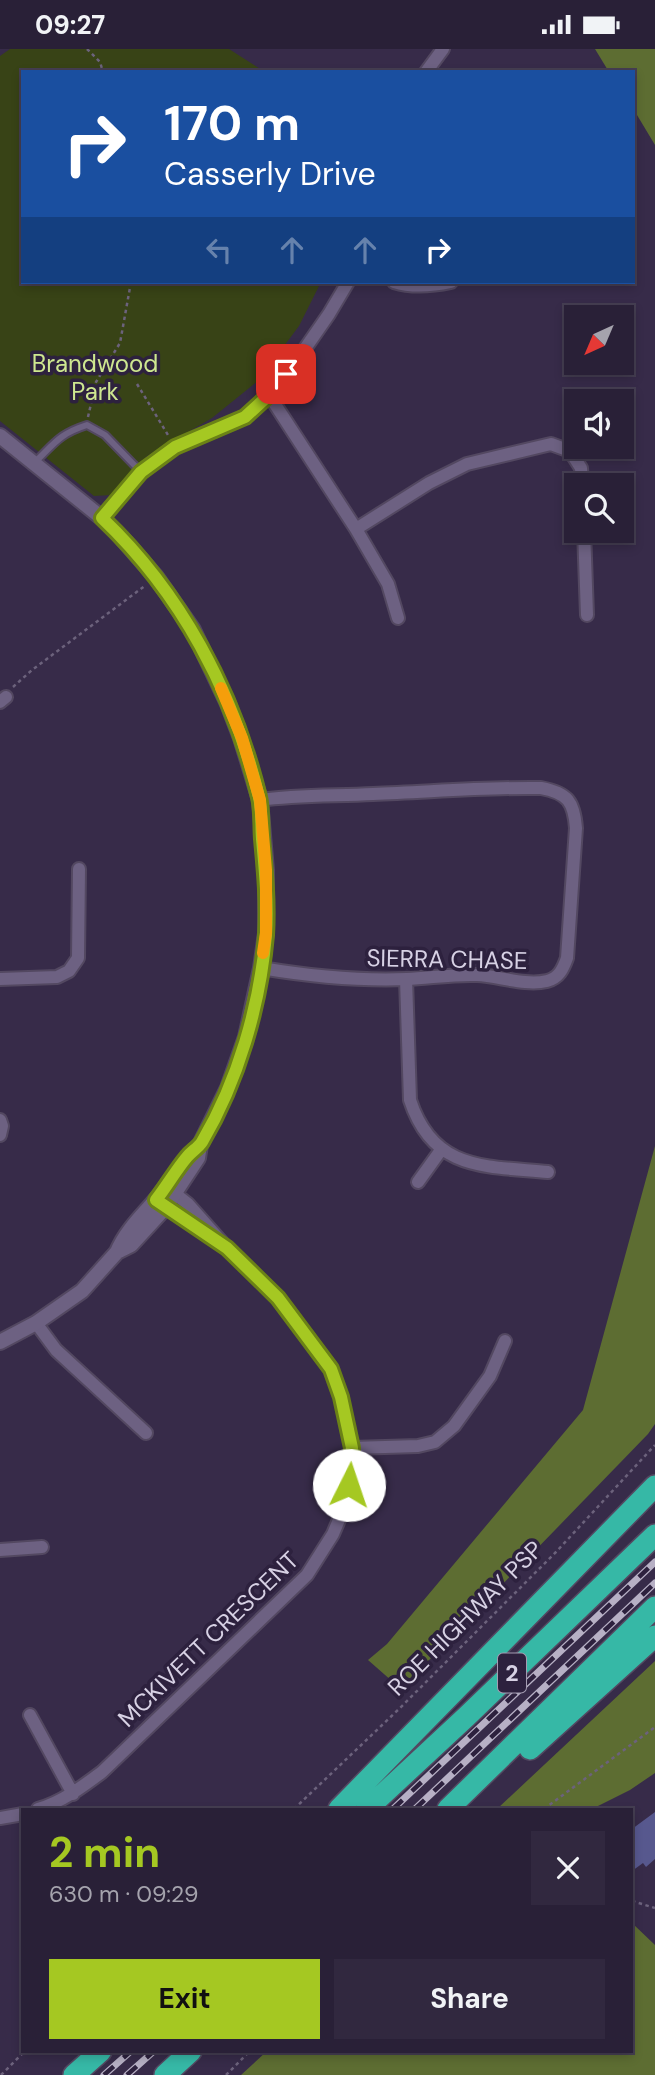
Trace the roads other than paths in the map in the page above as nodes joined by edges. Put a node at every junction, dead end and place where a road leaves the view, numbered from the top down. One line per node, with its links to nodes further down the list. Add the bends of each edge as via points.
1 (443, 49): 2 (street)
2 (427, 70)
3 (347, 284): 6 (street)
4 (400, 284): 5 (street)
5 (442, 284)
6 (269, 395): 9 (street, via 245,417 175,447); 12 (street)
7 (0, 436): 8 (street)
8 (34, 463): 9 (lane, via 60,437 88,425 105,435); 11 (street)
9 (141, 472): 11 (street)
10 (581, 473): 12 (street, via 570,451 551,444 467,464)
11 (102, 518): 16 (street, via 156,577 193,630 242,738)
12 (356, 529): 15 (street, via 388,584)
13 (584, 543): 14 (street)
14 (587, 615)
15 (398, 618)
16 (260, 800): 18 (street, via 266,870); 20 (street, SIERRA CHASE, via 495,787 554,790 569,801 576,828 567,958 557,977 535,982 477,975)
17 (79, 869): 19 (street, via 78,958 69,971 57,977)
18 (261, 968): 20 (street, SIERRA CHASE, via 307,976); 26 (street, via 254,1007 228,1088)
19 (0, 979)
20 (406, 979): 23 (street, via 410,1100 426,1135)
21 (0, 1120): 22 (street)
22 (0, 1135)
23 (442, 1150): 24 (street, via 465,1162); 25 (street)
24 (548, 1173)
25 (418, 1182)
26 (171, 1190): 27 (street); 28 (street, MCKIVETT CRESCENT)
27 (160, 1204): 28 (street, MCKIVETT CRESCENT); 29 (street, via 123,1238 117,1252 82,1291)
28 (227, 1248): 33 (street, MCKIVETT CRESCENT, via 278,1298 331,1369)
29 (36, 1323): 30 (street); 32 (street, via 56,1349)
30 (0, 1342)
31 (505, 1342): 33 (street, via 490,1376 454,1426 435,1442)
32 (146, 1433)
33 (352, 1448): 41 (street, MCKIVETT CRESCENT, via 341,1515 307,1575 102,1772)
34 (655, 1486): 43 (highway)
35 (655, 1535): 44 (highway, 2)
36 (42, 1547): 37 (street)
37 (0, 1550)
38 (655, 1607): 45 (highway, 2)
39 (655, 1636): 46 (highway)
40 (30, 1715): 41 (street)
41 (73, 1794): 42 (street, MCKIVETT CRESCENT)
42 (43, 1808)
43 (341, 1808)
44 (368, 1808)
45 (449, 1808)
46 (462, 1808)
47 (21, 1814): 48 (street)
48 (0, 1818)
49 (100, 2053): 51 (highway)
50 (189, 2053): 52 (highway)
51 (74, 2075)
52 (165, 2075)

